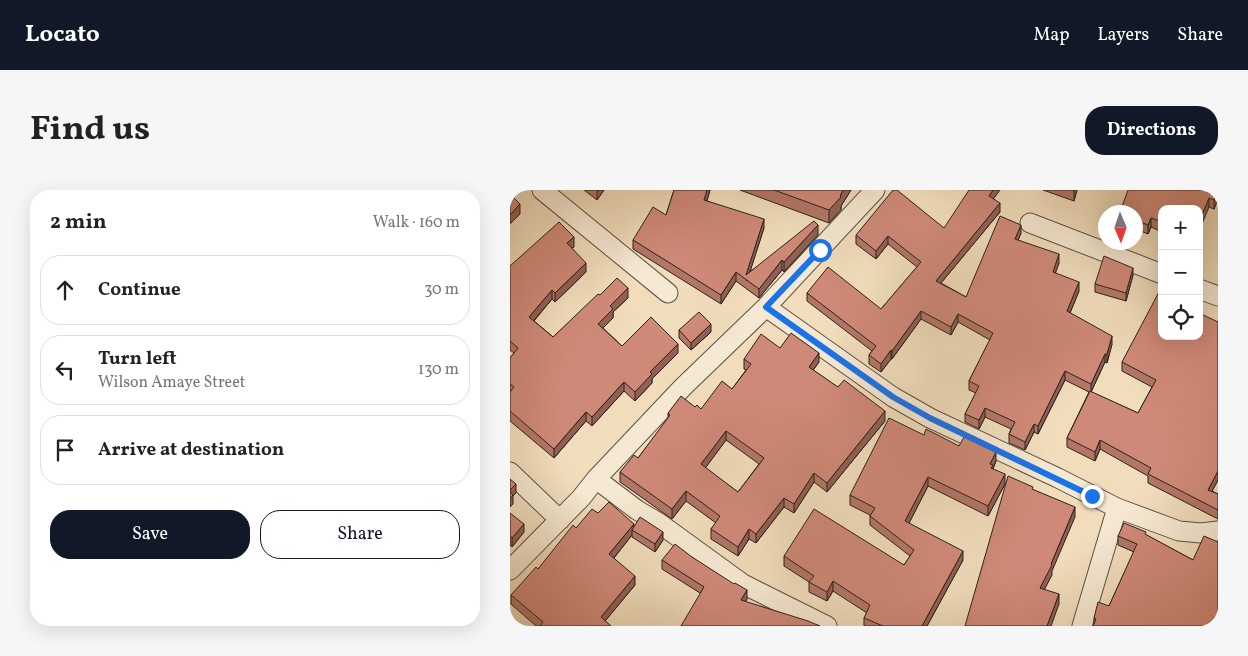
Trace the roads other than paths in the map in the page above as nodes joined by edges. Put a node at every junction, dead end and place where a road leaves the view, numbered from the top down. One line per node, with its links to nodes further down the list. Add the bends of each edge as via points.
1 (544, 190): 6 (street)
2 (876, 190): 8 (street)
3 (1030, 222): 4 (street)
4 (1158, 272)
5 (1203, 290): 7 (street)
6 (668, 293)
7 (1218, 296)
8 (766, 307): 10 (street); 11 (street, via 930,418)
9 (510, 472): 12 (street)
10 (596, 480): 12 (street); 15 (street, via 743,584)
11 (1117, 508): 13 (street, via 1179,531); 16 (street)
12 (560, 520): 14 (street)
13 (1218, 531)
14 (510, 570)
15 (827, 626)
16 (1082, 626)

